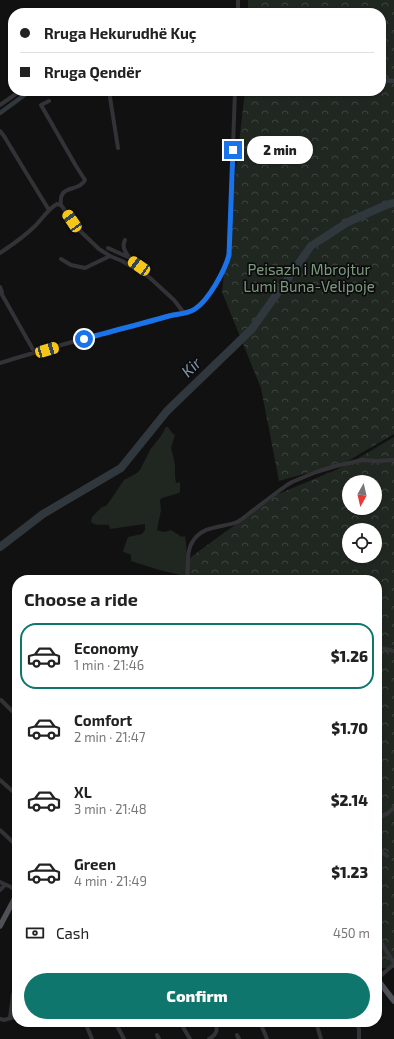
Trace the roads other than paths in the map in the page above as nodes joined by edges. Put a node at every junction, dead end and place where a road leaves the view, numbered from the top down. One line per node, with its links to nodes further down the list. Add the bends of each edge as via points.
1 (13, 96): 5 (street)
2 (110, 96): 7 (street)
3 (235, 96): 19 (street, via 228,261 207,298 192,311)
4 (49, 101): 8 (street, via 41,105 85,180 81,185 61,195)
5 (0, 105)
6 (0, 131): 9 (street)
7 (118, 148)
8 (61, 205): 9 (street, via 57,204); 13 (street, via 78,229)
9 (49, 210): 12 (street, via 27,234)
10 (125, 240): 14 (street, via 123,243)
11 (108, 248): 14 (street)
12 (0, 253)
13 (110, 256): 15 (street, via 85,268 71,265); 16 (street)
14 (128, 257): 16 (street)
15 (61, 259)
16 (149, 277): 19 (street)
17 (0, 287): 18 (street)
18 (2, 300): 20 (street)
19 (184, 313): 20 (street)
20 (35, 353): 21 (street)
21 (0, 364)
22 (394, 460): 23 (street, via 362,460 329,467 287,485 237,522 204,530 193,540 189,548)
23 (187, 575)
24 (382, 648): 25 (street)
25 (394, 651)
26 (1, 700): 27 (street)
27 (12, 711)
28 (0, 780): 29 (street)
29 (12, 791)
30 (394, 808): 31 (street)
31 (382, 816)
32 (0, 830): 33 (street)
33 (12, 841)
34 (382, 853): 35 (street)
35 (387, 856)
36 (0, 882): 37 (street)
37 (5, 885): 38 (street); 39 (street)
38 (12, 888)
39 (0, 890)
40 (12, 902): 41 (main road)
41 (0, 926)
42 (382, 944): 43 (street)
43 (394, 964): 44 (street)
44 (382, 975)
45 (382, 985): 46 (main road)
46 (393, 998)
47 (12, 1003): 48 (street)
48 (10, 1018): 49 (street)
49 (0, 1019)
50 (87, 1027): 58 (street)
51 (118, 1027): 59 (street)
52 (183, 1027): 60 (street)
53 (217, 1027): 57 (street)
54 (262, 1027): 61 (street)
55 (317, 1027): 62 (street)
56 (358, 1027): 63 (street)
57 (211, 1038)
58 (92, 1039)
59 (124, 1039)
60 (190, 1039)
61 (267, 1039)
62 (321, 1039)
63 (359, 1039)

